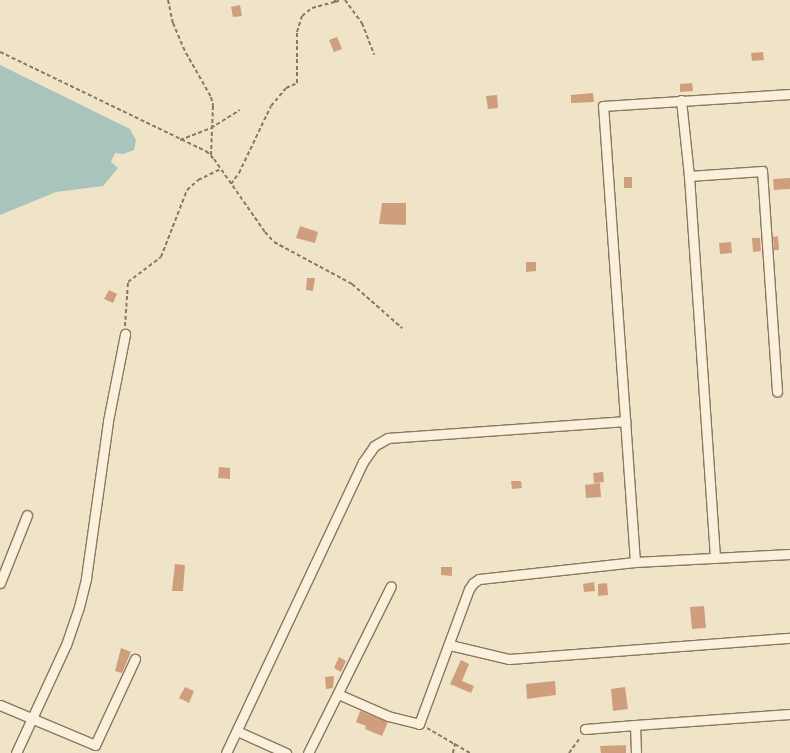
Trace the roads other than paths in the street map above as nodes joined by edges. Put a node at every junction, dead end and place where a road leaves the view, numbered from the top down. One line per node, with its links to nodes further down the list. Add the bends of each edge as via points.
1 (790, 94): 2 (street)
2 (681, 100): 3 (street); 6 (street, via 603,106)
3 (689, 176): 5 (street, via 762,170); 9 (street)
4 (125, 334): 19 (street, via 79,607 66,646)
5 (777, 390)
6 (625, 421): 10 (street); 22 (street, via 388,438 374,446 363,462)
7 (27, 515): 11 (street)
8 (790, 554): 9 (street)
9 (715, 558): 10 (street)
10 (635, 562): 14 (street, via 476,580 469,589)
11 (0, 583)
12 (391, 586): 16 (street)
13 (790, 638): 14 (street, via 509,659)
14 (450, 645): 16 (street, via 420,724 388,716)
15 (135, 659): 19 (street, via 95,745)
16 (338, 694): 26 (street)
17 (0, 705): 19 (street)
18 (790, 714): 20 (street)
19 (31, 719): 23 (street)
20 (635, 725): 21 (street); 27 (street)
21 (585, 729)
22 (237, 731): 24 (street); 25 (street)
23 (16, 753)
24 (226, 753)
25 (286, 753)
26 (308, 753)
27 (636, 753)

